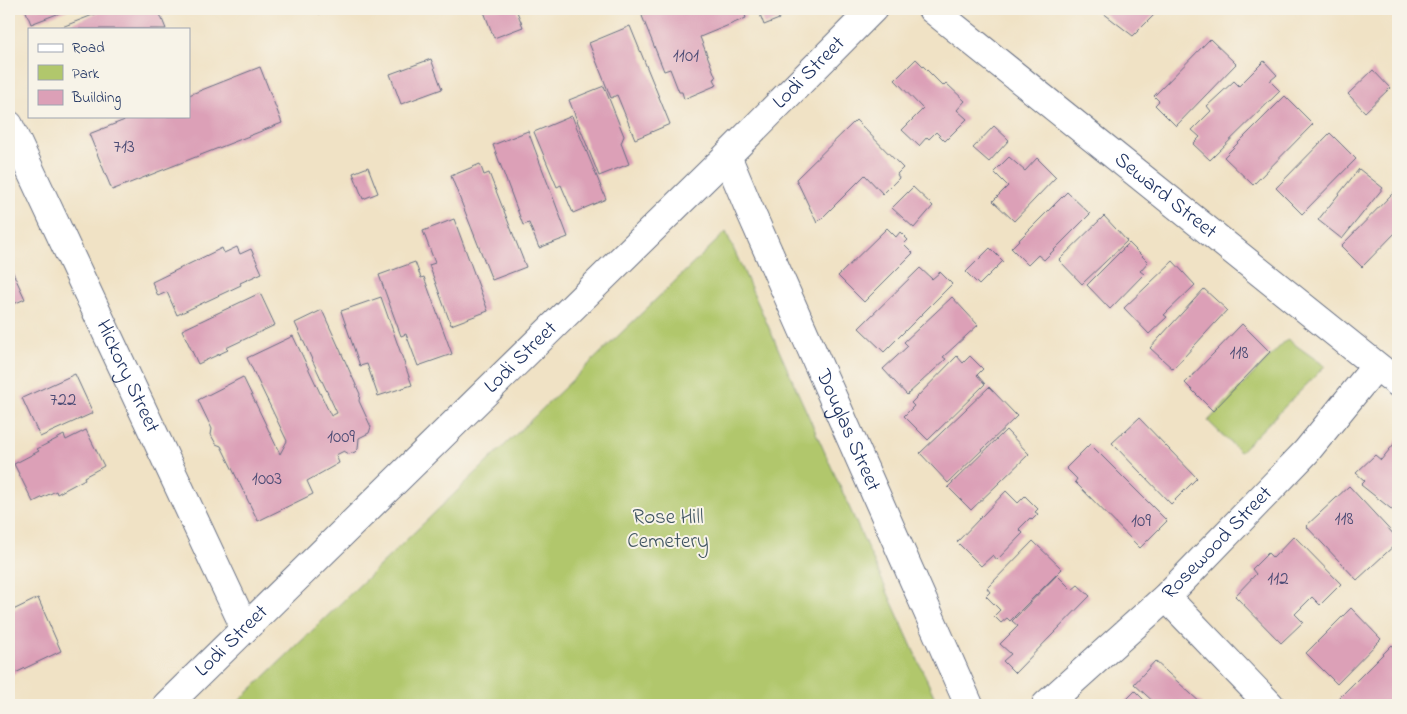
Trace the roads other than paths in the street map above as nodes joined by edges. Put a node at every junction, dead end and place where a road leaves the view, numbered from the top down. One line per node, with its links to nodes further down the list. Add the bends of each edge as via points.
1 (874, 9): 4 (street, Lodi Street)
2 (932, 9): 5 (street, Seward Street)
3 (9, 124): 8 (street, Hickory Street)
4 (727, 156): 8 (street, Lodi Street); 10 (street, Douglas Street)
5 (1376, 366): 6 (street, Seward Street); 7 (street, Rosewood Street, via 1306,452)
6 (1398, 383)
7 (1166, 597): 11 (street, Rosewood Street); 12 (street)
8 (246, 628): 9 (street, Lodi Street)
9 (167, 705)
10 (969, 705)
11 (1046, 705)
12 (1270, 705)

